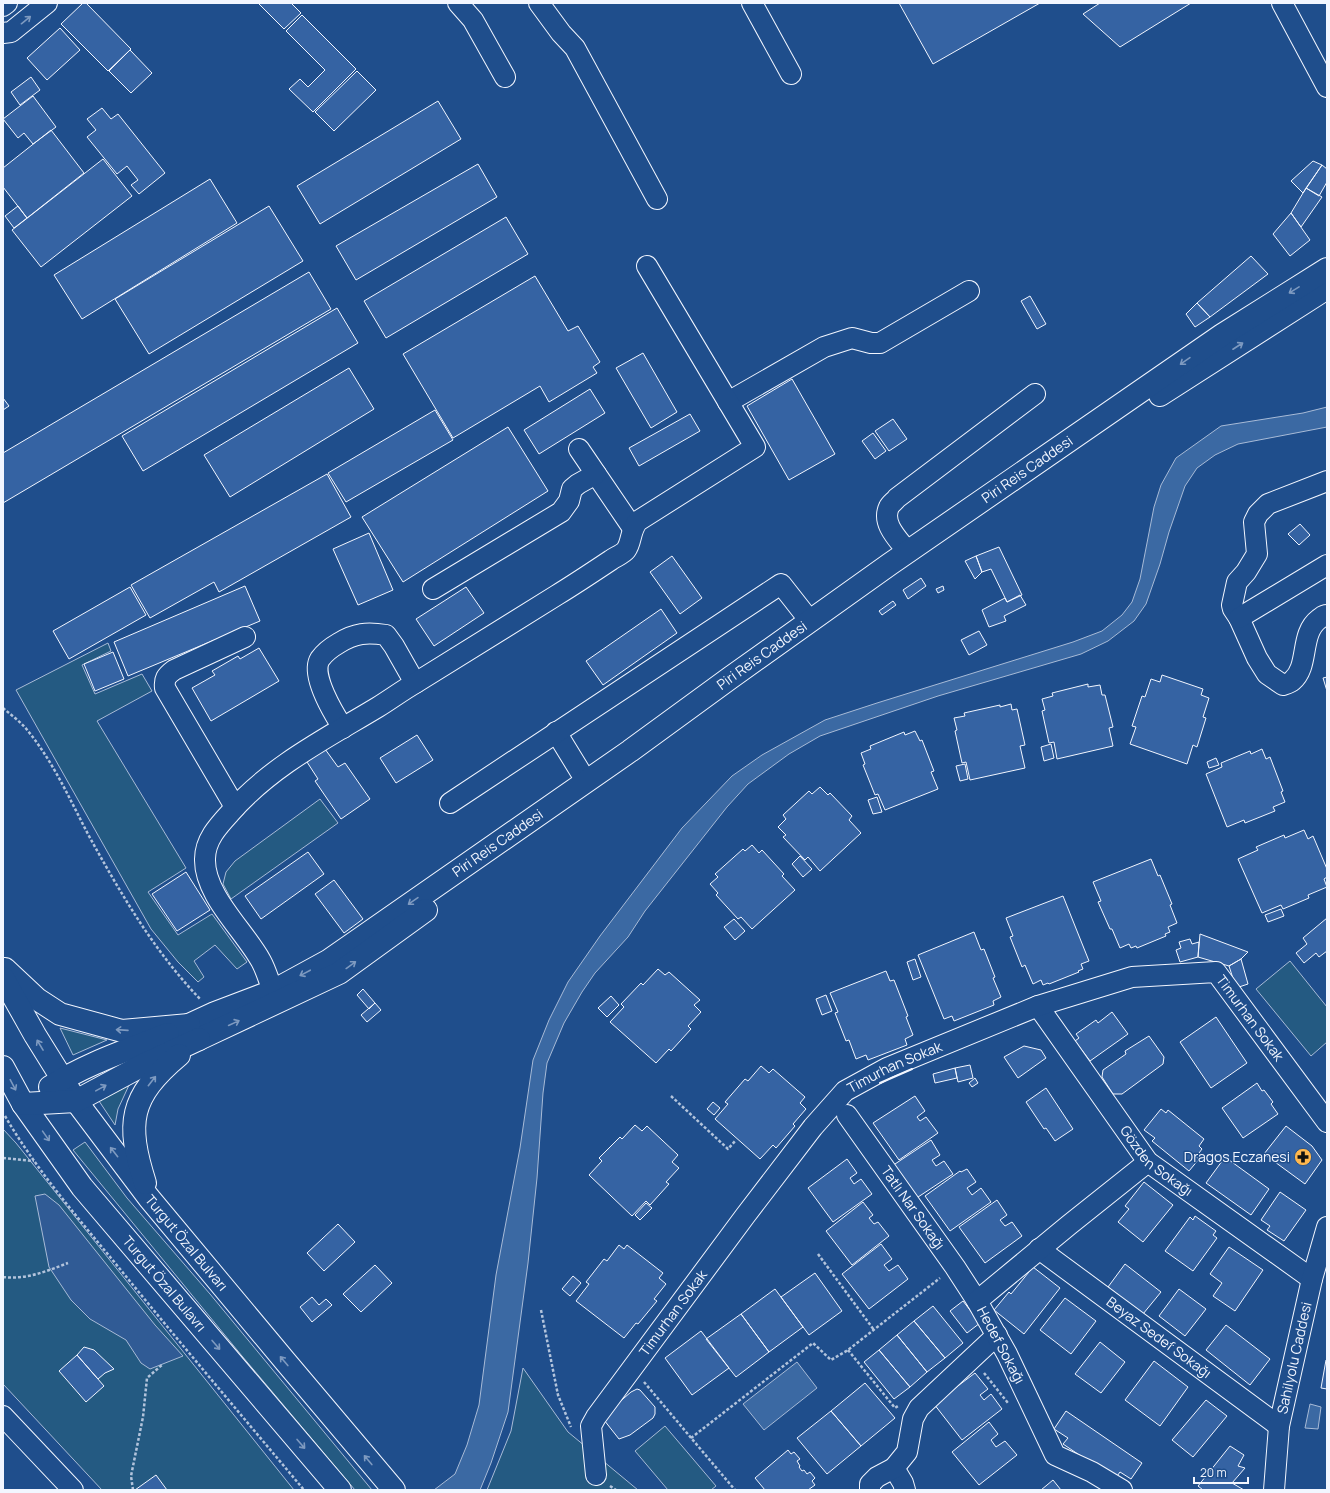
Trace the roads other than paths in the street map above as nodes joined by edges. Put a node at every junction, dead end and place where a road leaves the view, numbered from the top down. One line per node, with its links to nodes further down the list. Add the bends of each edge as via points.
1 (7, 3): 7 (street)
2 (47, 3): 8 (street, one-way to 2, via 11,32)
3 (458, 3): 10 (street, via 473,20)
4 (539, 3): 12 (street, via 561,33 576,48)
5 (752, 3): 9 (street)
6 (1282, 3): 11 (street)
7 (3, 6)
8 (3, 33)
9 (790, 74)
10 (505, 77)
11 (1327, 87)
12 (657, 199)
13 (647, 266): 18 (street)
14 (1327, 269): 23 (main road, Piri Reis Caddesi, one-way to 23, via 1222,335)
15 (1327, 288): 40 (main road, Piri Reis Caddesi, one-way to 15, via 339,974 751,674 1086,444)
16 (969, 291): 18 (street, via 880,343 852,338 824,347)
17 (1036, 394): 23 (street, via 897,498 889,507 888,525)
18 (728, 402): 22 (street, via 755,447)
19 (579, 449): 20 (street)
20 (596, 474): 22 (street); 25 (street, via 572,489 561,512)
21 (1324, 487): 27 (street, via 1268,504 1258,514 1254,522 1257,554 1237,582 1232,605)
22 (632, 527): 30 (street, via 626,550)
23 (908, 552): 28 (main road, Piri Reis Caddesi)
24 (1327, 565): 27 (street)
25 (433, 590)
26 (1327, 615): 27 (street, via 1314,623 1308,634 1300,668 1292,682 1283,685 1267,674)
27 (1239, 618)
28 (810, 621): 32 (street, via 781,584); 33 (main road, Piri Reis Caddesi)
29 (244, 637): 35 (street, via 174,670 164,681 164,688)
30 (415, 683): 31 (street); 31 (street, via 386,635 369,633 348,637 330,649 319,661 318,674 331,708)
31 (343, 728): 35 (street, via 281,766 251,790)
32 (556, 732): 33 (street); 34 (street)
33 (586, 781): 38 (main road, Piri Reis Caddesi, one-way to 38, via 328,961)
34 (450, 803)
35 (235, 807): 38 (street, via 216,829 207,846 205,867 221,903 262,962)
36 (3, 967): 40 (main road, one-way to 36, via 122,1031 60,1014 37,999)
37 (3, 978): 42 (main road, Turgut Özal Bulvarı, one-way to 37)
38 (273, 991): 40 (main road, Piri Reis Caddesi, via 216,1013)
39 (1038, 1006): 46 (street, Timurhan Sokak, via 1132,977 1216,972); 47 (street, Gözden Sokağı); 57 (street, Timurhan Sokak, via 887,1068 845,1091 813,1126 744,1216 590,1426)
40 (194, 1032): 42 (main road, via 102,1061); 43 (main road, one-way to 40, via 143,1065); 48 (main road, one-way to 40, via 137,1158 134,1117 144,1091)
41 (3, 1067): 44 (main road, Turgut Özal Bulavrı, one-way to 44)
42 (61, 1080): 43 (main road, Turgut Özal Bulvarı); 44 (main road)
43 (76, 1101): 44 (main road); 48 (main road, Turgut Özal Bulvarı, one-way to 43)
44 (23, 1104): 59 (main road, Turgut Özal Bulavrı, one-way to 59, via 82,1186)
45 (847, 1115): 52 (street, Tatlı Nar Sokağı)
46 (1327, 1122)
47 (1148, 1162): 50 (street, Hedef Sokağı); 51 (street, Gözden Sokağı)
48 (149, 1198): 60 (main road, Turgut Özal Bulvarı, one-way to 48)
49 (1327, 1227): 51 (street, Sahilyolu Caddesi)
50 (1039, 1249): 52 (street, Hedef Sokağı); 55 (street, Beyaz Sedef Sokağı)
51 (1312, 1279): 55 (street, Sahilyolu Caddesi)
52 (977, 1301): 53 (street, Hedef Sokağı)
53 (997, 1335): 56 (street, via 919,1408 912,1419 907,1452); 63 (street, Hedef Sokağı, via 1055,1455 1092,1472)
54 (3, 1416): 58 (street)
55 (1280, 1426): 64 (street, Sahilyolu Caddesi)
56 (894, 1468): 61 (street, via 877,1477 870,1484); 62 (street, via 904,1483)
57 (596, 1474)
58 (73, 1490)
59 (340, 1490)
60 (394, 1490)
61 (870, 1490)
62 (905, 1490)
63 (1122, 1490)
64 (1274, 1490)

